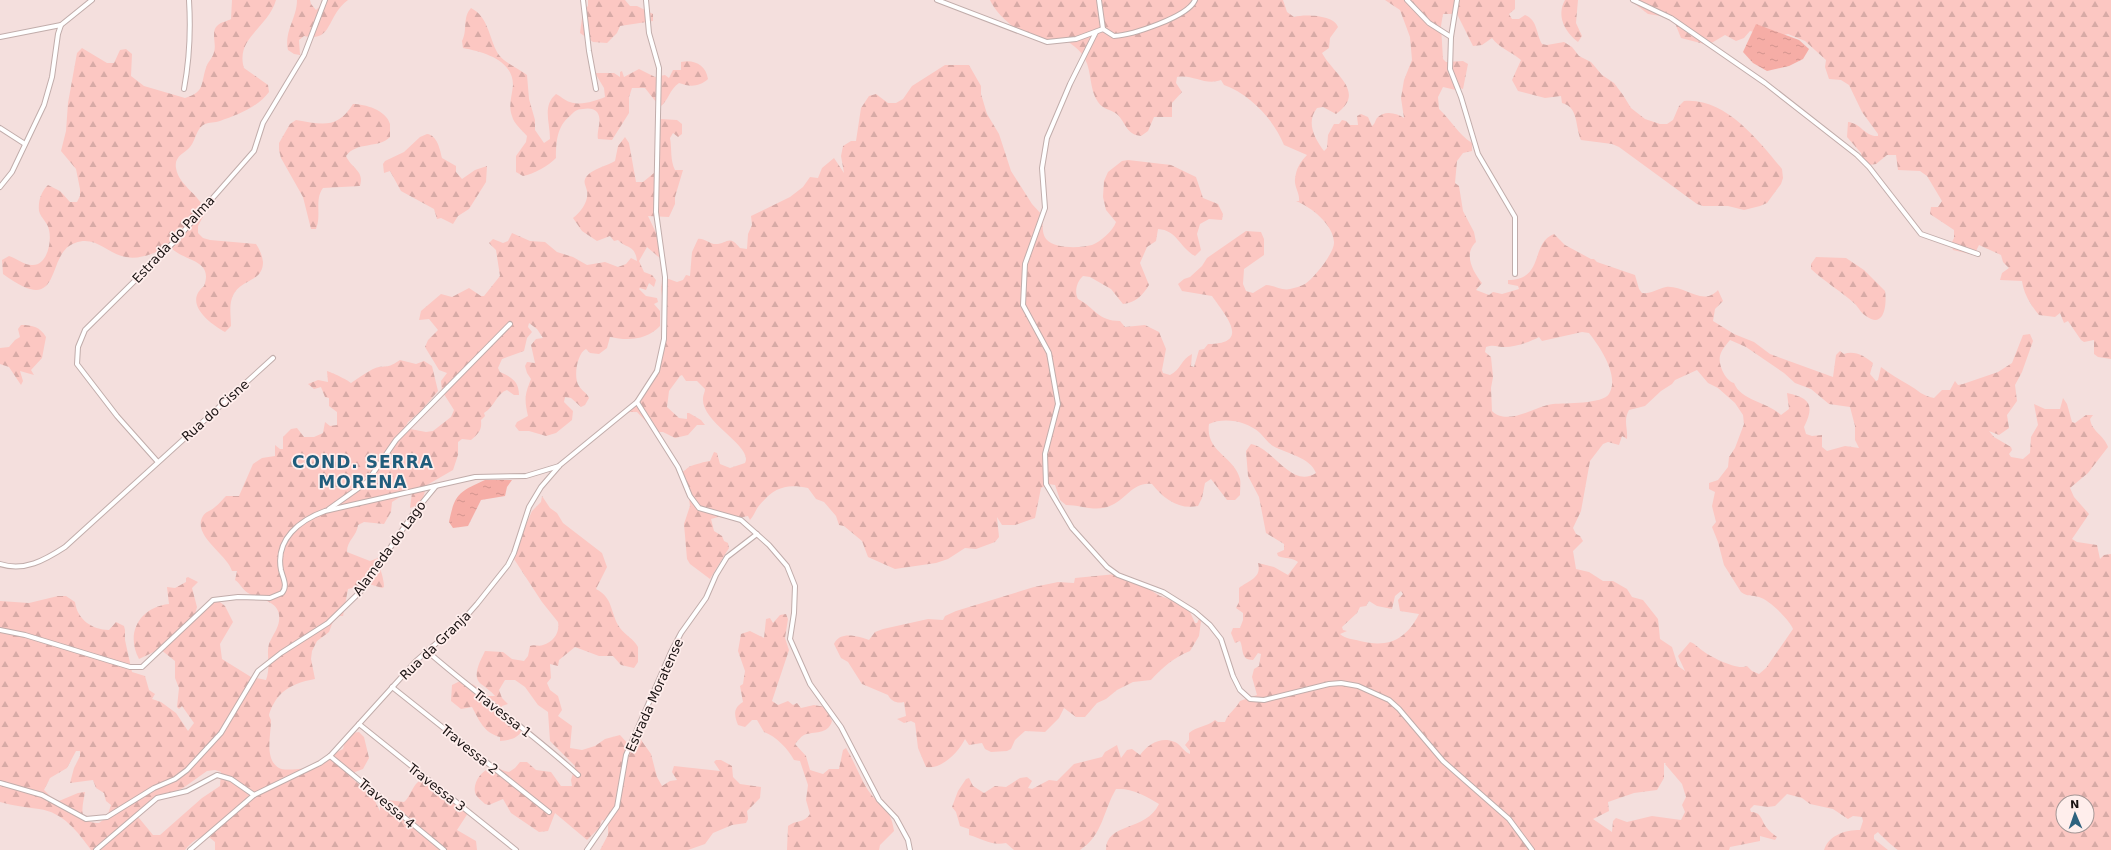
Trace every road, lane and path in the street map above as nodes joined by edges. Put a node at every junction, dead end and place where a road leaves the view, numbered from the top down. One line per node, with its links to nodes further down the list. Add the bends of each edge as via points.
1 (92, 0): 12 (street)
2 (189, 0): 17 (street, via 190,60)
3 (325, 0): 27 (street, Estrada do Palma, via 306,49 263,123 254,151 175,241 96,318 80,339 76,354 78,364 117,416)
4 (583, 0): 18 (street)
5 (646, 0): 26 (street, Rua da Granja, via 649,33 659,68 656,212 666,277 662,352 657,371)
6 (937, 0): 14 (street, via 1047,42 1076,39)
7 (1099, 0): 13 (street)
8 (1195, 0): 13 (street, via 1189,9 1136,31 1114,36)
9 (1407, 0): 16 (street, via 1429,23)
10 (1457, 0): 16 (street)
11 (1633, 0): 22 (street, via 1671,18 1765,83 1857,155 1920,234)
12 (61, 25): 15 (street); 20 (street, via 50,90)
13 (1103, 29): 14 (street)
14 (1096, 32): 48 (street, via 1047,138 1042,168 1045,208 1025,264 1023,305 1049,353 1058,404 1045,454 1044,468 1048,488 1072,528 1107,568 1118,575 1162,592 1188,607 1210,625 1221,639 1236,684 1245,695 1256,701 1341,683 1358,686 1388,700 1399,709 1443,761 1512,822)
15 (0, 37)
16 (1451, 37): 23 (street, via 1450,69 1461,97 1473,143 1482,163 1515,217)
17 (184, 89)
18 (596, 89)
19 (0, 128): 20 (street)
20 (25, 144): 21 (street, via 12,172)
21 (0, 187)
22 (1978, 254)
23 (1515, 274)
24 (510, 324): 30 (street, via 396,440 367,482)
25 (273, 358): 27 (street, Rua do Cisne)
26 (637, 402): 28 (street, Rua da Granja); 31 (street, via 678,467 690,496 699,508 741,520)
27 (158, 461): 32 (street, Rua do Cisne, via 65,547 34,564)
28 (560, 466): 29 (street, via 526,476 484,476); 34 (street, Rua da Granja, via 534,497 508,565 462,621)
29 (436, 485): 30 (street); 39 (street, Alameda do Lago, via 413,514 361,591 328,623 258,671 221,733 175,780 154,788 107,817 86,819 42,796)
30 (325, 511): 33 (street, via 307,518 286,540 280,560 285,584 282,593 270,598 238,597 213,600 142,667 130,667 25,635)
31 (757, 534): 46 (street, Estrada Moratense, via 727,557 706,598 681,633 626,756 616,807); 47 (street, via 787,566 795,586 790,639 810,684 841,727 879,800 896,818 908,840)
32 (0, 564)
33 (0, 630)
34 (427, 652): 35 (street, Rua da Granja); 38 (street, Travessa 1)
35 (392, 686): 36 (street, Rua da Granja); 41 (street, Travessa 2)
36 (359, 724): 37 (street, Rua da Granja); 45 (street, Travessa 3)
37 (330, 756): 40 (street, Rua da Granja); 44 (street, Travessa 4)
38 (578, 775)
39 (0, 783)
40 (254, 795): 42 (street, via 231,779 217,775 187,791 157,798); 43 (street, Rua da Granja)
41 (549, 812)
42 (96, 850)
43 (190, 850)
44 (444, 850)
45 (516, 850)
46 (587, 850)
47 (910, 850)
48 (1532, 850)

